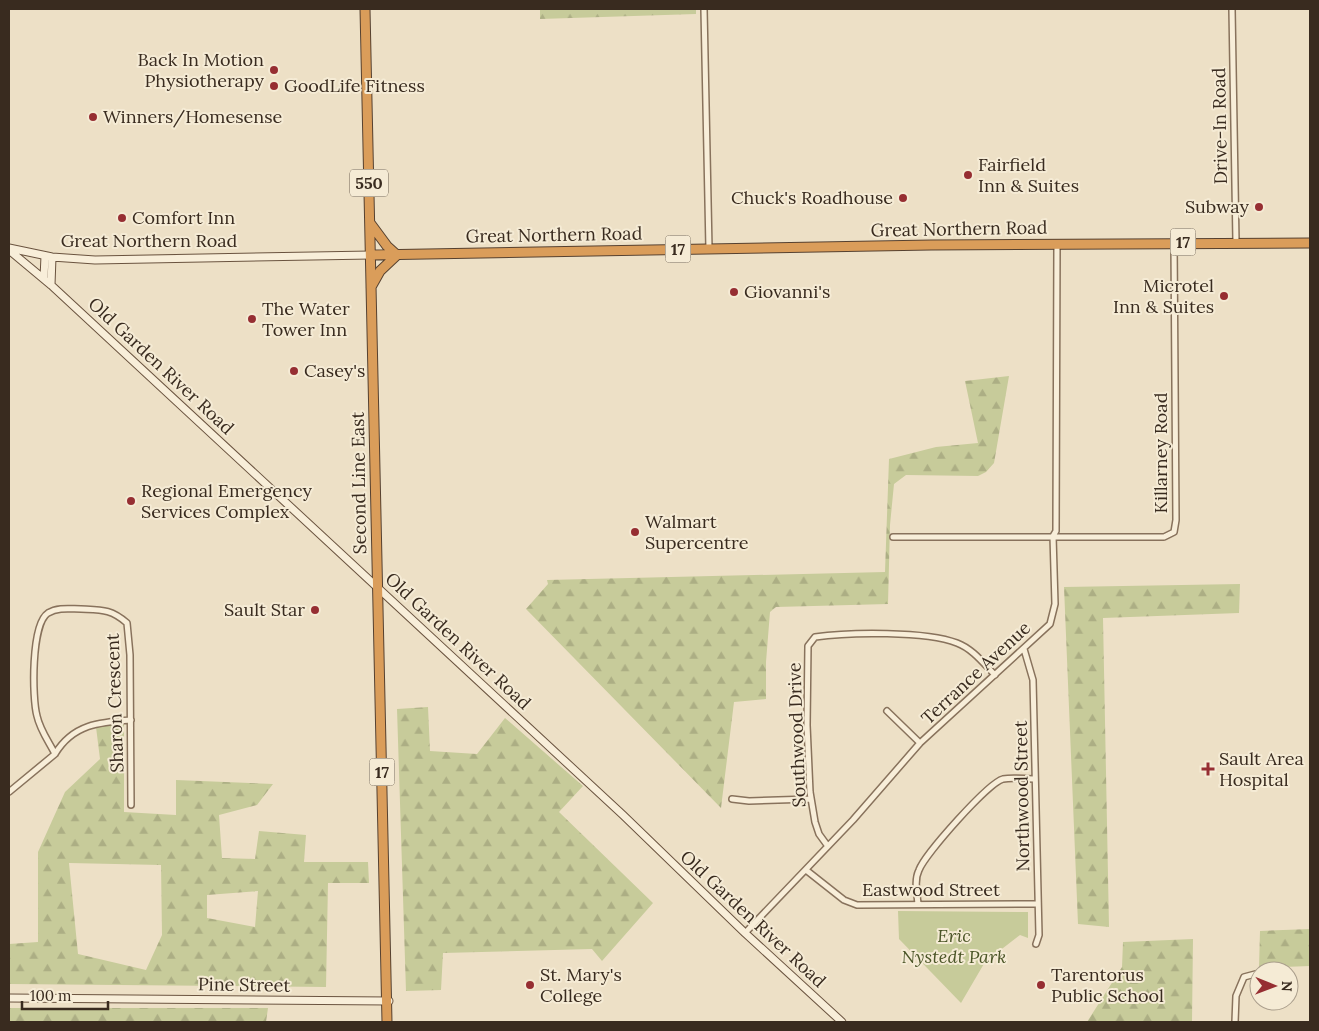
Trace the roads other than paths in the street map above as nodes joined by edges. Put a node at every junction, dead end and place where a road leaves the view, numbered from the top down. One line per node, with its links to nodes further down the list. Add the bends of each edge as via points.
1 (365, 9): 4 (highway, Second Line East / 550)
2 (704, 9): 10 (street)
3 (1232, 9): 6 (street, Drive-In Road)
4 (370, 222): 11 (highway); 12 (highway, Second Line East / 550)
5 (1174, 242): 6 (highway, Great Northern Road / 17); 8 (highway, Great Northern Road / 17); 17 (street, Killarney Road, via 1174,532 1164,537)
6 (1236, 242): 7 (highway, Great Northern Road / 17)
7 (1310, 243)
8 (1056, 244): 10 (highway, Great Northern Road / 17); 17 (street, Terrance Avenue, via 1056,531)
9 (9, 249): 13 (main road, Great Northern Road); 14 (main road, Old Garden River Road)
10 (709, 249): 11 (highway, Great Northern Road / 17)
11 (397, 254): 12 (highway, Great Northern Road / 17); 16 (highway, via 380,271)
12 (371, 255): 13 (main road, Great Northern Road, via 95,260); 16 (highway, Second Line East / 17)
13 (48, 256): 14 (main road); 15 (main road)
14 (44, 279): 15 (main road, Old Garden River Road)
15 (51, 285): 19 (main road, Old Garden River Road)
16 (371, 288): 19 (highway, Second Line East / 17)
17 (1053, 536): 18 (street, Killarney Road); 20 (street, Terrance Avenue, via 1055,604 1050,624)
18 (893, 537)
19 (378, 587): 35 (main road, Old Garden River Road); 39 (highway, Second Line East / 17)
20 (1024, 649): 21 (street, Terrance Avenue); 26 (street, Northwood Street, via 1033,680)
21 (995, 675): 24 (street, Terrance Avenue); 28 (street, Southwood Drive, via 958,643 928,635 815,637 808,646 807,725)
22 (887, 711): 24 (street)
23 (131, 720): 25 (street, via 106,721 82,727 59,747); 25 (street, Sharon Crescent, via 127,623 116,613 102,610 58,609 46,614 39,626 34,700 42,731); 30 (street, Sharon Crescent)
24 (920, 743): 31 (street, Terrance Avenue)
25 (56, 754): 27 (street)
26 (1035, 780): 33 (street, via 1003,780 985,792 926,857 916,882); 34 (street, Northwood Street)
27 (9, 792)
28 (811, 799): 29 (street); 31 (street, Southwood Drive, via 819,834)
29 (732, 800)
30 (131, 805)
31 (828, 845): 32 (street, Terrance Avenue)
32 (806, 870): 33 (street, Eastwood Street, via 844,900 857,905); 35 (street, Terrance Avenue)
33 (918, 904): 34 (street, Eastwood Street)
34 (1037, 904): 36 (street, Northwood Street, via 1039,935)
35 (745, 933): 41 (main road, Old Garden River Road)
36 (1036, 944)
37 (1249, 976): 42 (street, via 1239,985)
38 (9, 998): 39 (main road, Pine Street)
39 (388, 1001): 40 (highway, Second Line East / 17)
40 (388, 1022)
41 (842, 1022)
42 (1235, 1022)

